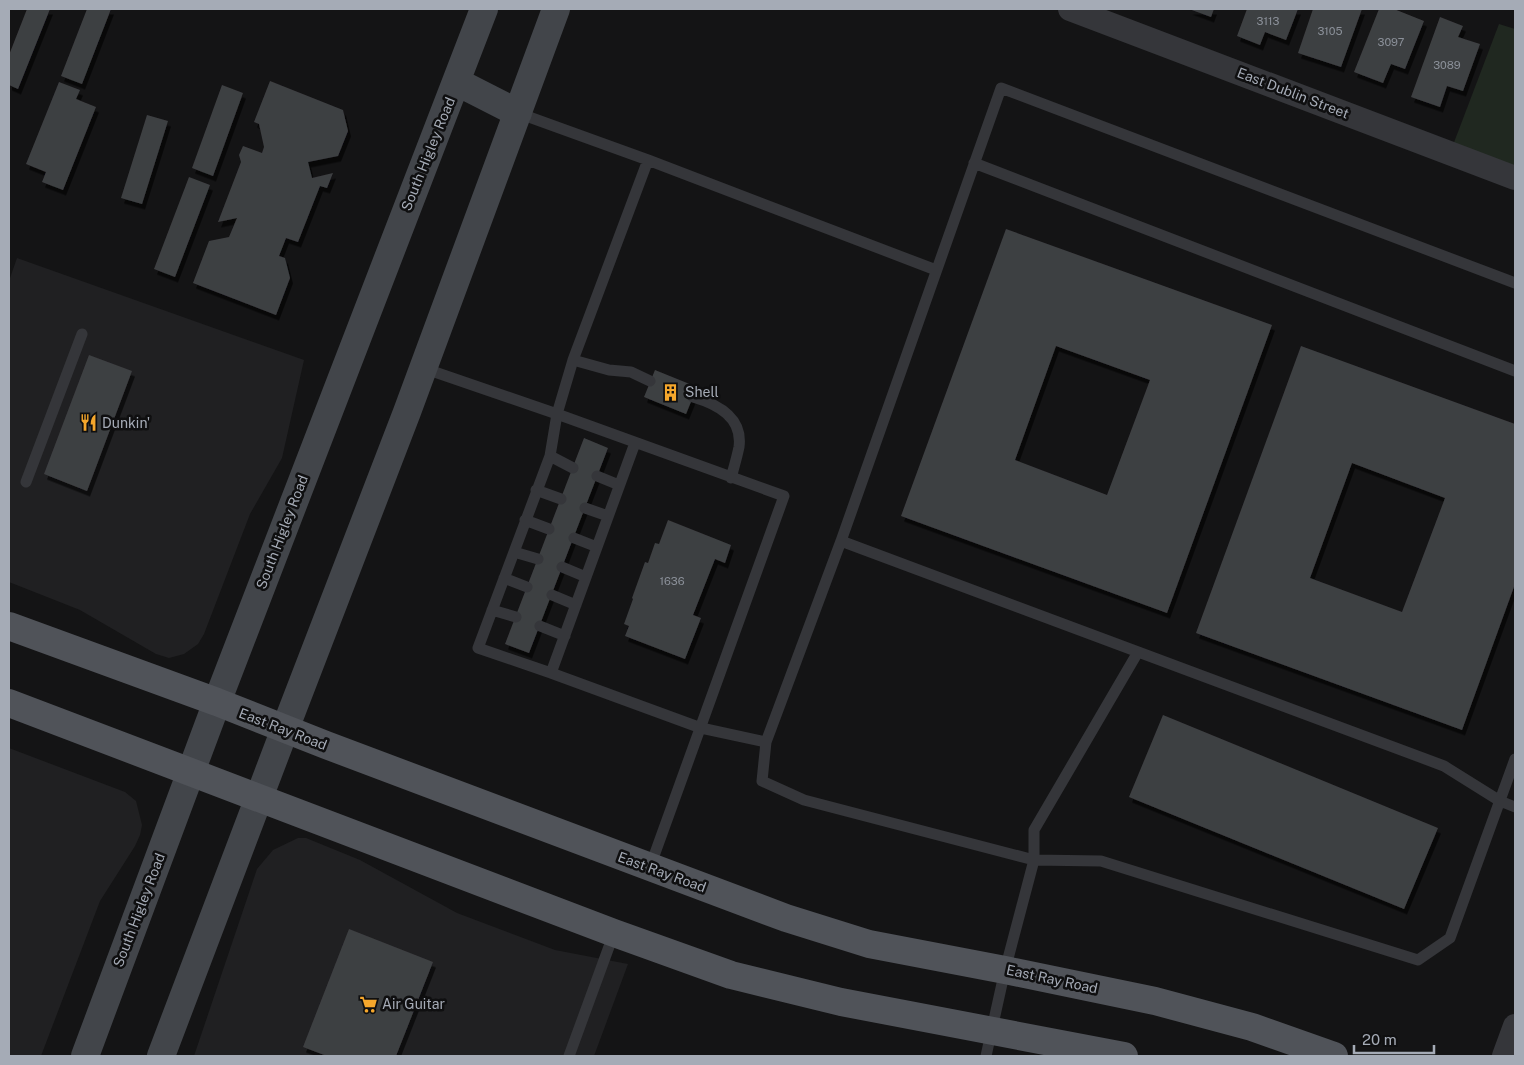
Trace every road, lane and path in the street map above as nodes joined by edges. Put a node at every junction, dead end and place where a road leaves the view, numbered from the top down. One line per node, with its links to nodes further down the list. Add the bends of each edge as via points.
1 (484, 9): 4 (main road, South Higley Road)
2 (556, 9): 5 (main road)
3 (1070, 9): 8 (street, East Dublin Street)
4 (457, 82): 5 (main road); 49 (main road, South Higley Road)
5 (518, 113): 6 (lane); 13 (main road)
6 (648, 160): 9 (lane); 12 (lane)
7 (974, 163): 9 (lane); 10 (lane, via 1001,88); 14 (lane)
8 (1515, 178)
9 (936, 270): 32 (lane)
10 (1515, 283)
11 (82, 334): 23 (lane)
12 (573, 360): 15 (lane, via 631,372); 17 (lane)
13 (423, 368): 17 (lane); 52 (main road)
14 (1515, 371)
15 (650, 381)
16 (693, 397): 22 (lane, via 725,410 736,427 739,445)
17 (557, 414): 18 (lane); 19 (lane)
18 (635, 443): 22 (lane); 24 (lane)
19 (550, 456): 20 (lane); 25 (lane)
20 (573, 468)
21 (597, 476): 24 (lane)
22 (731, 478): 51 (lane, via 784,496)
23 (26, 482)
24 (619, 485): 28 (lane)
25 (536, 490): 26 (lane); 29 (lane)
26 (561, 499)
27 (585, 508): 28 (lane)
28 (608, 516): 33 (lane)
29 (525, 520): 30 (lane); 34 (lane)
30 (550, 528)
31 (574, 538): 33 (lane)
32 (841, 541): 47 (lane); 53 (lane)
33 (597, 547): 37 (lane)
34 (514, 552): 35 (lane); 38 (lane)
35 (538, 559)
36 (562, 567): 37 (lane)
37 (586, 577): 41 (lane)
38 (504, 578): 39 (lane); 42 (lane)
39 (527, 586)
40 (552, 595): 41 (lane)
41 (576, 605): 46 (lane)
42 (492, 610): 43 (lane); 48 (lane, via 478,648)
43 (516, 617)
44 (9, 626): 49 (main road, East Ray Road)
45 (540, 626): 46 (lane)
46 (565, 636): 48 (lane)
47 (1138, 652): 57 (lane, via 1444,766); 59 (lane, via 1034,830)
48 (551, 673): 51 (lane)
49 (217, 702): 52 (main road, East Ray Road); 55 (main road, South Higley Road)
50 (9, 703): 55 (main road)
51 (701, 728): 53 (lane); 60 (lane)
52 (285, 729): 56 (main road); 60 (main road, East Ray Road)
53 (766, 742): 59 (lane, via 762,781 804,800)
54 (1515, 759): 57 (lane)
55 (190, 772): 56 (main road); 65 (main road, South Higley Road)
56 (260, 798): 61 (main road); 66 (main road)
57 (1500, 801): 58 (lane); 59 (lane, via 1450,938 1418,960 1101,861)
58 (1515, 807)
59 (1034, 860): 62 (lane)
60 (650, 867): 62 (main road, East Ray Road, via 786,918 869,944)
61 (614, 932): 64 (main road, via 731,975); 67 (lane)
62 (1005, 970): 64 (lane); 69 (main road, East Ray Road, via 1155,1001 1252,1027)
63 (1515, 1026): 70 (street)
64 (988, 1044): 68 (main road)
65 (85, 1056)
66 (162, 1056)
67 (569, 1056)
68 (1124, 1056)
69 (1334, 1056)
70 (1504, 1056)

